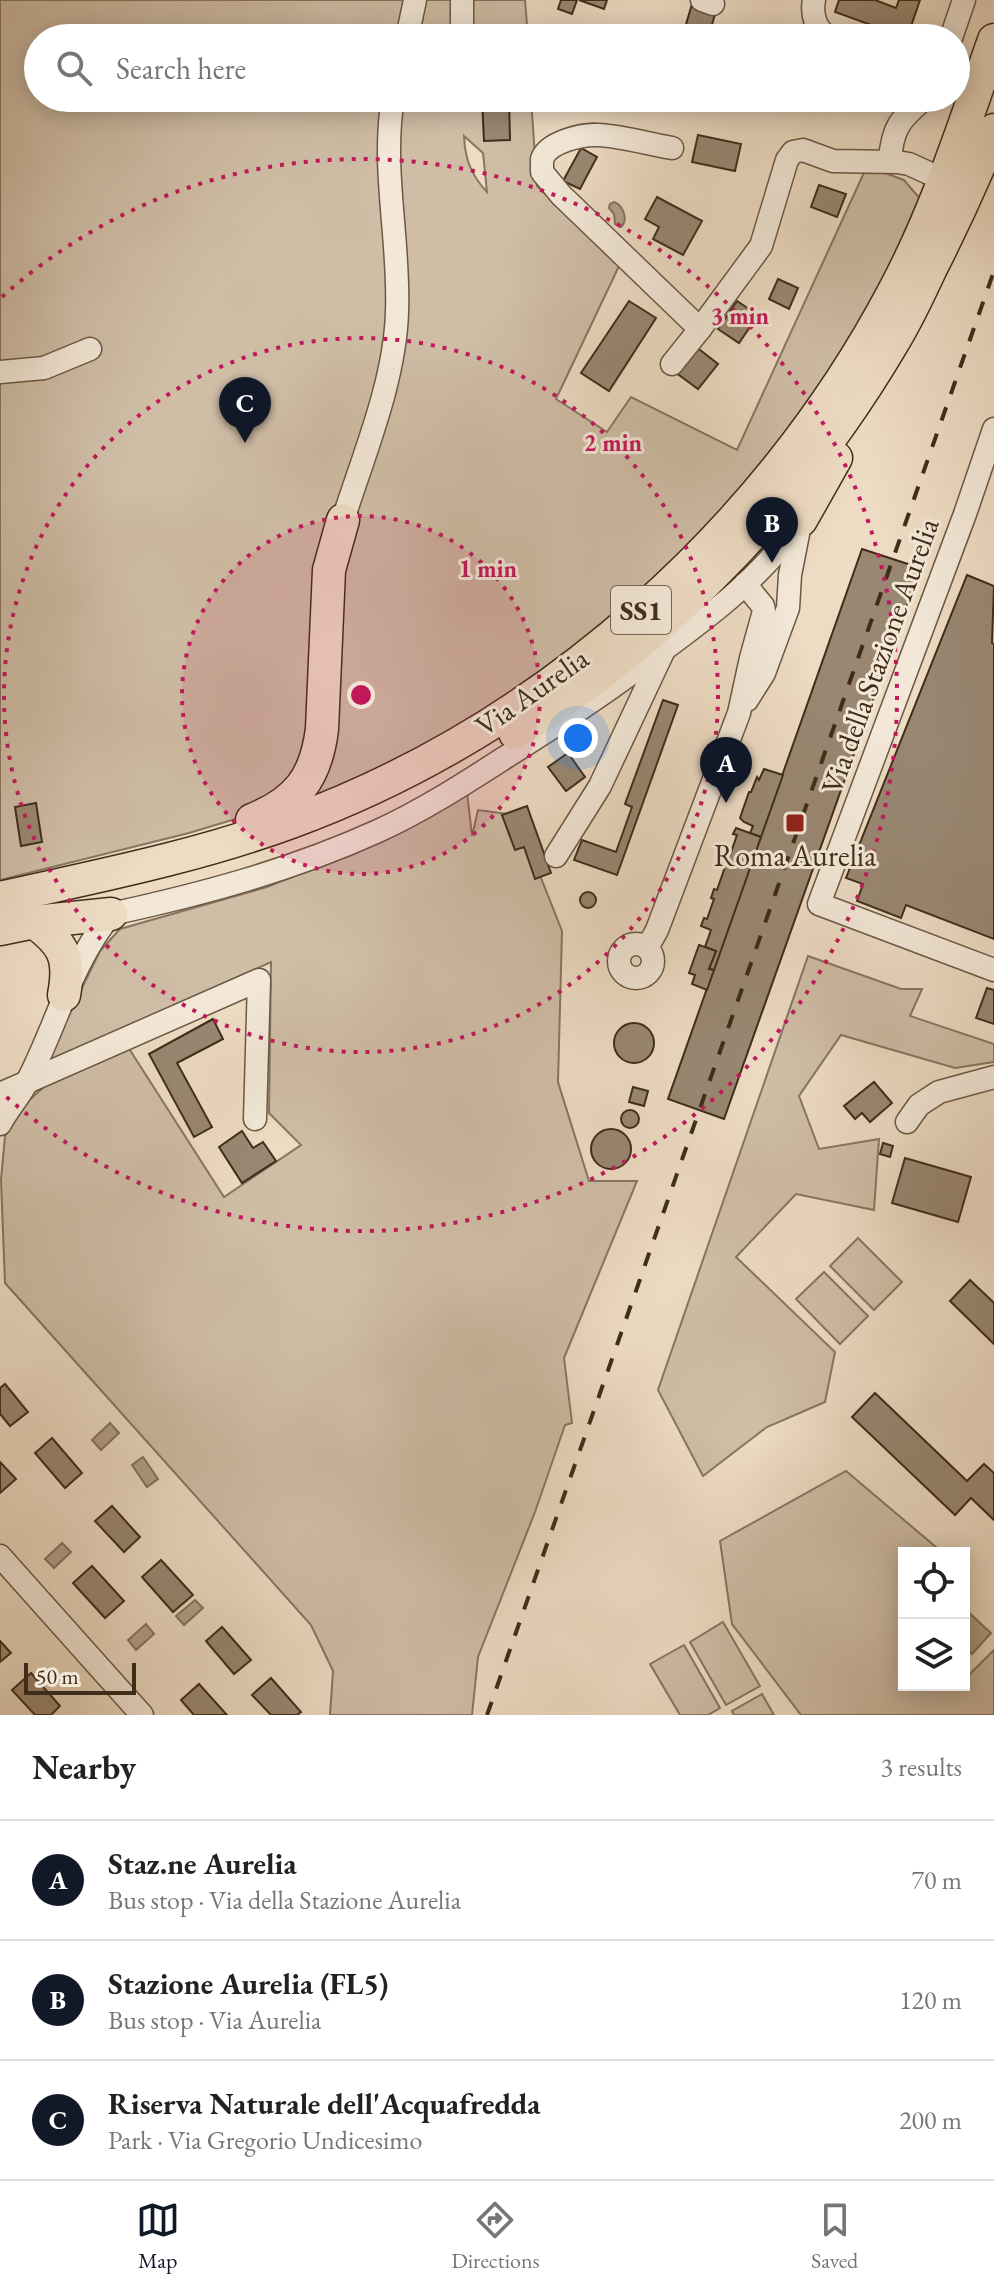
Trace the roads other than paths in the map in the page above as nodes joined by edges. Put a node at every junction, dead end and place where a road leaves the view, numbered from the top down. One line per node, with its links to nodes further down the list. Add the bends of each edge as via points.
1 (415, 0): 5 (street)
2 (462, 0): 6 (street)
3 (814, 0): 7 (street)
4 (964, 0): 8 (street)
5 (410, 24)
6 (462, 24)
7 (817, 24)
8 (956, 24)
9 (994, 40): 10 (highway, Via Aurelia / SS1)
10 (970, 107)
11 (392, 112): 24 (street, via 388,149 397,266 396,337)
12 (909, 112): 16 (street, via 891,137)
13 (968, 112): 17 (highway, Via Aurelia / SS1)
14 (994, 130): 19 (highway, Via Aurelia / SS1)
15 (672, 148): 18 (street, via 586,136 547,152 542,172)
16 (890, 161): 17 (street); 18 (street, via 833,161 803,150 793,152 761,246)
17 (944, 180): 31 (highway, Via Aurelia / SS1, via 873,329 793,448 710,546 579,661 447,750 328,808)
18 (700, 329): 21 (street)
19 (893, 344): 25 (highway, via 863,411); 33 (highway, Via Aurelia / SS1, via 810,467 724,567 631,648 524,727 425,784 272,850 177,878)
20 (90, 349): 22 (street, via 44,368)
21 (672, 364)
22 (0, 372)
23 (994, 429): 36 (street, Via della Stazione Aurelia, via 819,904)
24 (343, 520): 31 (highway, via 329,570 320,744 302,786 282,805 250,820 102,863)
25 (801, 520): 26 (street, Via Aurelia); 28 (street, via 785,619 764,673)
26 (745, 584): 27 (street, Via Aurelia); 28 (street, via 764,611)
27 (665, 649): 29 (street, via 600,786); 32 (street, Via Aurelia, via 545,733 378,831 261,877)
28 (739, 713): 35 (street)
29 (556, 856)
30 (0, 898): 31 (highway, Via Aurelia / SS1)
31 (33, 906): 32 (highway); 34 (highway); 39 (highway, via 64,951)
32 (111, 914): 39 (street)
33 (0, 918)
34 (0, 929)
35 (647, 948)
36 (954, 953): 37 (street); 38 (street)
37 (994, 962)
38 (994, 970)
39 (64, 995): 41 (street)
40 (994, 1077): 44 (street, via 939,1092 923,1101)
41 (27, 1083): 42 (street); 43 (street, via 259,980); 45 (street)
42 (0, 1094)
43 (255, 1119)
44 (907, 1122)
45 (0, 1124)
46 (2, 1567): 47 (street)
47 (109, 1687): 48 (street); 49 (street)
48 (127, 1715)
49 (142, 1715)

